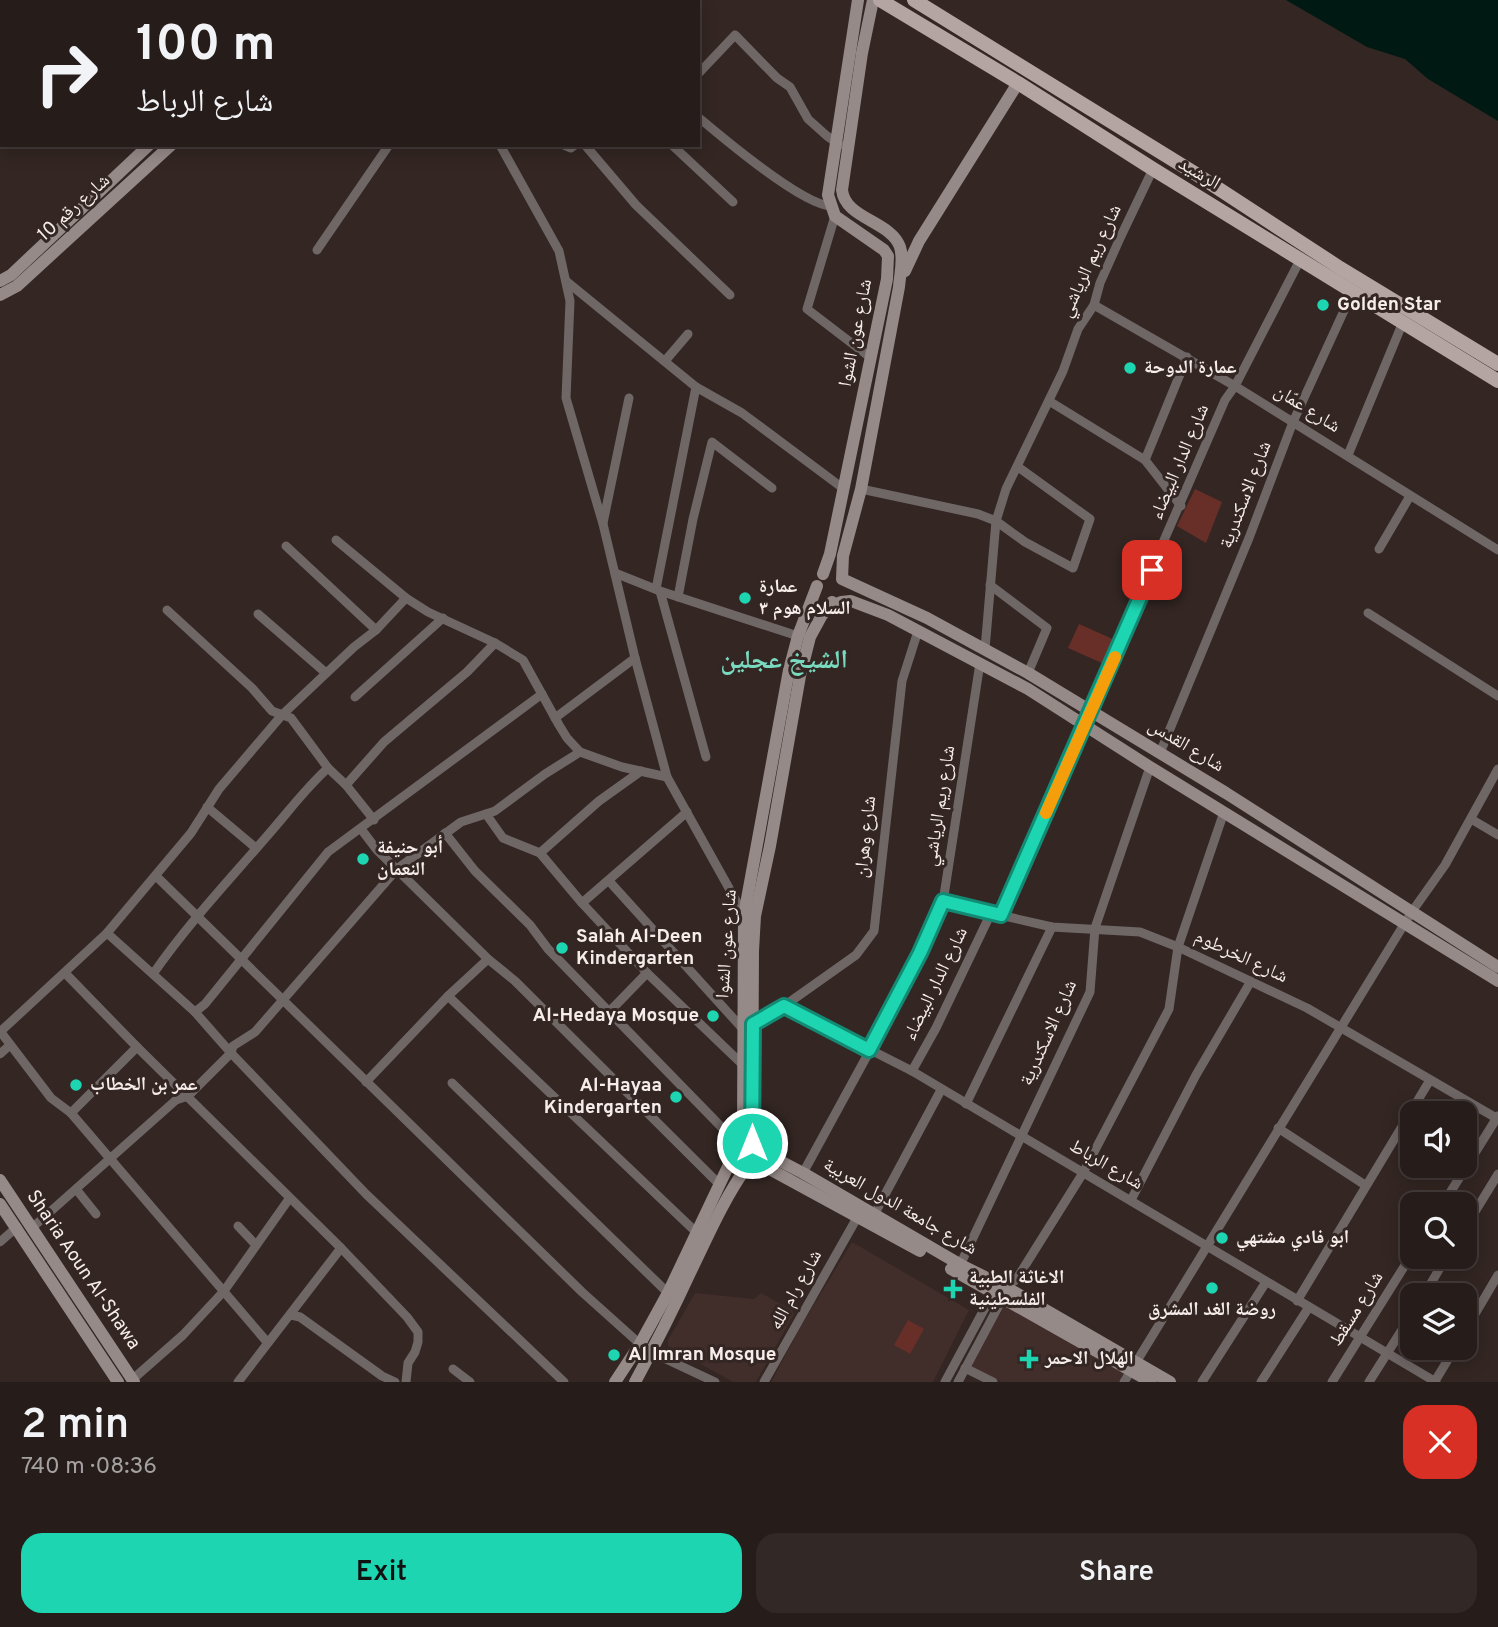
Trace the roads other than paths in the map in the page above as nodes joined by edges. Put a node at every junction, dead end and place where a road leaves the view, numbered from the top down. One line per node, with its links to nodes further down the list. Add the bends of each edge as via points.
1 (858, 0): 8 (main road)
2 (873, 0): 8 (main road)
3 (880, 0): 6 (main road, الرشيد)
4 (914, 0): 34 (main road, الرشيد)
5 (700, 72): 8 (street, via 734,34 790,87 808,119)
6 (1018, 83): 15 (main road, الرشيد); 19 (main road, شارع عون الشوا)
7 (700, 119): 17 (street, via 752,161)
8 (842, 146): 17 (main road, via 828,195); 18 (main road, via 844,200)
9 (147, 147): 23 (main road, شارع رقم 10)
10 (169, 147): 26 (main road, شارع رقم 10, via 17,286)
11 (388, 147): 20 (street)
12 (501, 147): 22 (street, via 559,251)
13 (587, 147): 27 (street, via 636,205)
14 (674, 147): 16 (street)
15 (1153, 169): 21 (main road, الرشيد); 28 (street, شارع ريم الرياشي)
16 (733, 202)
17 (833, 211): 32 (main road, شارع عون الشوا, via 888,256); 32 (street, via 807,309)
18 (893, 236): 19 (main road); 24 (main road, شارع عون الشوا, via 901,251)
19 (919, 241): 24 (main road, شارع عون الشوا)
20 (317, 250)
21 (1300, 260): 25 (main road, الرشيد); 36 (street, شارع الدار البيضاء)
22 (566, 280): 33 (street); 50 (street, via 570,301 566,398)
23 (0, 281)
24 (899, 287): 46 (main road, شارع عون الشوا)
25 (1353, 291): 29 (main road, الرشيد); 40 (street, شارع الاسكندرية)
26 (0, 295)
27 (730, 295)
28 (1094, 304): 31 (street, شارع عمّان); 39 (street, شارع ريم الرياشي, via 1078,329)
29 (1402, 321): 35 (main road, الرشيد); 41 (street)
30 (688, 334): 33 (street)
31 (1187, 357): 36 (street, شارع عمّان); 42 (street)
32 (872, 358): 45 (main road, شارع عون الشوا)
33 (664, 361): 37 (street)
34 (1498, 364)
35 (1498, 381)
36 (1235, 386): 40 (street, شارع عمّان); 48 (street, شارع الدار البيضاء)
37 (696, 387): 45 (street, via 742,413); 61 (street)
38 (629, 398): 50 (street)
39 (1049, 401): 42 (street); 43 (street, شارع ريم الرياشي)
40 (1293, 422): 41 (street, شارع عمّان); 86 (street, شارع الاسكندرية)
41 (1348, 455): 47 (street, شارع عمّان)
42 (1144, 460): 48 (street)
43 (1018, 467): 49 (street, شارع ريم الرياشي); 49 (street, via 1090,519 1073,568)
44 (772, 488): 62 (street, via 712,442)
45 (844, 489): 58 (main road, شارع عون الشوا, via 831,554)
46 (861, 489): 49 (street); 55 (main road, شارع عون الشوا)
47 (1410, 496): 53 (street); 54 (street, شارع عمّان)
48 (1181, 506): 81 (street, شارع الدار البيضاء)
49 (996, 521): 59 (street, شارع ريم الرياشي)
50 (603, 524): 56 (street)
51 (336, 540): 63 (street)
52 (286, 546): 69 (street)
53 (1380, 549)
54 (1498, 550)
55 (843, 562): 57 (main road, شارع عون الشوا); 60 (main road)
56 (615, 573): 61 (street); 74 (street)
57 (842, 579): 58 (main road, شارع القدس, via 836,573); 60 (main road, شارع القدس); 64 (main road, شارع عون الشوا, via 843,588)
58 (820, 580): 64 (main road, via 824,596); 71 (main road, شارع عون الشوا)
59 (990, 585): 73 (street, شارع ريم الرياشي); 77 (street, via 1047,628)
60 (855, 587): 73 (main road, شارع القدس)
61 (658, 590): 62 (street); 87 (street)
62 (678, 597): 71 (street)
63 (406, 598): 68 (street); 69 (street)
64 (832, 602): 70 (main road, شارع القدس, via 851,601); 134 (main road, شارع عون الشوا, via 810,637 800,676 755,916)
65 (167, 610): 82 (street)
66 (1368, 613): 79 (street)
67 (258, 614): 76 (street)
68 (443, 618): 72 (street); 80 (street)
69 (376, 631): 76 (street)
70 (918, 631): 75 (main road, شارع القدس); 131 (street, شارع وهران, via 902,681 874,931 856,955)
71 (798, 636): 113 (main road, شارع عون الشوا)
72 (495, 643): 78 (street, via 523,660); 94 (street, via 384,742)
73 (985, 649): 77 (main road, شارع القدس)
74 (635, 658): 83 (street); 92 (street)
75 (980, 663): 84 (main road, شارع القدس); 109 (street, شارع ريم الرياشي)
76 (326, 673): 82 (street)
77 (1028, 673): 81 (main road, شارع القدس)
78 (542, 694): 83 (street); 100 (street)
79 (1498, 696)
80 (355, 697)
81 (1091, 711): 84 (street, شارع الدار البيضاء); 86 (main road, شارع القدس)
82 (282, 715): 89 (street, via 291,718); 95 (street)
83 (555, 718): 85 (street)
84 (1085, 726): 88 (main road, شارع القدس); 114 (street, شارع الدار البيضاء)
85 (580, 752): 91 (street); 98 (street)
86 (1160, 753): 112 (main road, شارع القدس)
87 (706, 757)
88 (1150, 767): 97 (main road, شارع القدس); 118 (street, شارع الاسكندرية)
89 (328, 768): 94 (street); 104 (street)
90 (1498, 769): 93 (street)
91 (642, 771): 92 (street); 105 (street, via 599,801)
92 (667, 777): 96 (street)
93 (1495, 780): 99 (street)
94 (346, 785): 100 (street)
95 (207, 807): 104 (street); 107 (street)
96 (687, 812): 108 (street); 113 (street)
97 (1224, 812): 116 (main road, شارع القدس); 120 (street)
98 (486, 814): 102 (street); 105 (street, via 503,838)
99 (1471, 819): 103 (street); 112 (street)
100 (374, 820): 101 (street)
101 (361, 829): 106 (street); 122 (street, via 328,852)
102 (445, 833): 106 (street); 132 (street, via 475,871)
103 (1498, 835)
104 (256, 848): 115 (street)
105 (540, 853): 110 (street)
106 (397, 869): 121 (street); 130 (street)
107 (156, 876): 115 (street); 119 (street)
108 (609, 881): 110 (street); 134 (street)
109 (943, 901): 111 (street, شارع الخرطوم); 139 (street, شارع ريم الرياشي)
110 (582, 903): 125 (street)
111 (991, 913): 114 (street, شارع الخرطوم); 143 (street, شارع الدار البيضاء)
112 (1411, 913): 116 (street); 123 (main road, شارع القدس)
113 (744, 915): 134 (main road, شارع عون الشوا)
114 (1001, 915): 117 (street, شارع الخرطوم)
115 (197, 918): 122 (street); 126 (street)
116 (1405, 925): 128 (main road, شارع القدس); 135 (street)
117 (1052, 927): 118 (street, شارع الخرطوم); 149 (street)
118 (1095, 928): 120 (street, شارع الخرطوم, via 1140,932); 153 (street, شارع الاسكندرية, via 1090,992)
119 (107, 933): 124 (street); 126 (street)
120 (1178, 947): 127 (street, شارع الخرطوم); 158 (street, via 1169,1009)
121 (488, 959): 129 (street); 161 (street)
122 (241, 960): 130 (street); 133 (street)
123 (1498, 967)
124 (65, 972): 136 (street); 138 (street)
125 (647, 973): 132 (street); 142 (street)
126 (153, 974): 133 (street)
127 (1251, 981): 135 (street, شارع الخرطوم); 166 (street)
128 (1498, 981)
129 (448, 996): 145 (street); 175 (street)
130 (284, 1000): 140 (street, via 255,1032 233,1046); 145 (street)
131 (784, 1006): 134 (street); 139 (street, شارع الرباط)
132 (610, 1011): 154 (street)
133 (195, 1012): 140 (street)
134 (747, 1026): 142 (main road, شارع عون الشوا); 155 (main road, شارع عون الشوا)
135 (1342, 1028): 144 (street, شارع الخرطوم); 152 (street)
136 (0, 1032): 137 (street)
137 (10, 1045): 141 (street); 150 (street, via 51,1098)
138 (137, 1047): 148 (street); 150 (street)
139 (869, 1050): 143 (street, شارع الرباط); 157 (street, شارع ريم الرياشي)
140 (231, 1053): 148 (street); 206 (street, via 366,1194)
141 (0, 1054)
142 (742, 1065): 154 (main road, شارع عون الشوا, via 743,1129)
143 (912, 1070): 147 (street, شارع الرباط)
144 (1430, 1080): 151 (street, شارع الخرطوم); 162 (street)
145 (366, 1082): 194 (street)
146 (452, 1083): 186 (street)
147 (941, 1090): 149 (street, شارع الرباط); 170 (street)
148 (188, 1096): 156 (street, via 176,1100); 165 (street)
149 (966, 1104): 153 (street, شارع الرباط)
150 (71, 1112): 156 (street)
151 (1498, 1117): 164 (street)
152 (1278, 1128): 162 (street); 178 (street)
153 (1021, 1136): 158 (street, شارع الرباط); 180 (street, شارع الاسكندرية)
154 (735, 1146): 155 (main road, via 745,1141); 155 (main road, via 737,1161); 161 (main road, شارع عون الشوا)
155 (753, 1154): 157 (main road, شارع جامعة الدول العربية); 171 (main road, شارع جامعة الدول العربية); 194 (main road, شارع عون الشوا)
156 (109, 1158): 163 (street); 185 (street)
157 (803, 1173): 170 (main road, شارع جامعة الدول العربية)
158 (1083, 1173): 166 (street, شارع الرباط); 184 (street)
159 (1498, 1174): 168 (street)
160 (0, 1180): 174 (main road, Sharia Aoun Al-Shawa)
161 (718, 1183): 175 (main road, شارع عون الشوا)
162 (1365, 1185): 187 (street)
163 (76, 1189): 169 (street); 174 (street)
164 (1451, 1192)
165 (289, 1199): 177 (street); 179 (street)
166 (1131, 1200): 178 (street, شارع الرباط)
167 (0, 1204): 173 (main road, Sharia Aoun Al-Shawa)
168 (1477, 1208)
169 (96, 1214)
170 (874, 1215): 184 (main road, شارع جامعة الدول العربية)
171 (858, 1216): 184 (main road, شارع جامعة الدول العربية); 210 (street, شارع رام الله)
172 (238, 1226): 177 (street)
173 (17, 1227): 176 (street); 201 (main road, Sharia Aoun Al-Shawa)
174 (33, 1227): 200 (main road, Sharia Aoun Al-Shawa)
175 (696, 1232): 186 (main road, شارع عون الشوا)
176 (0, 1242)
177 (256, 1244): 185 (street)
178 (1206, 1244): 183 (street, شارع الرباط); 199 (street)
179 (341, 1248): 190 (street); 204 (street, via 418,1332)
180 (961, 1263)
181 (1403, 1269): 192 (street, شارع مسقط)
182 (1498, 1275): 189 (street)
183 (1266, 1282): 187 (street, شارع الرباط); 216 (street)
184 (1005, 1289): 197 (street); 199 (main road, شارع جامعة الدول العربية); 211 (street)
185 (224, 1291): 193 (street); 200 (street)
186 (668, 1293): 194 (main road, شارع عون الشوا)
187 (1297, 1301): 188 (street, شارع الرباط)
188 (1309, 1307): 192 (street, شارع الرباط); 217 (street)
189 (1477, 1311)
190 (291, 1315): 193 (street); 203 (street)
191 (1400, 1334): 195 (street)
192 (1361, 1336): 195 (street, شارع الرباط); 218 (street, شارع مسقط)
193 (267, 1342): 202 (street)
194 (646, 1348): 207 (main road, شارع عون الشوا); 208 (main road, شارع عون الشوا); 209 (street)
195 (1389, 1352): 219 (street); 220 (street, شارع الرباط)
196 (1448, 1360): 220 (street)
197 (965, 1368): 212 (street); 213 (street)
198 (453, 1369): 205 (street)
199 (1130, 1372): 214 (main road, شارع جامعة الدول العربية); 215 (main road, شارع جامعة الدول العربية)
200 (133, 1381)
201 (118, 1382)
202 (238, 1382)
203 (395, 1382)
204 (406, 1382)
205 (470, 1382)
206 (564, 1382)
207 (615, 1382)
208 (635, 1382)
209 (716, 1382)
210 (764, 1382)
211 (945, 1382)
212 (958, 1382)
213 (993, 1382)
214 (1152, 1382)
215 (1170, 1382)
216 (1202, 1382)
217 (1261, 1382)
218 (1332, 1382)
219 (1369, 1382)
220 (1436, 1382)

